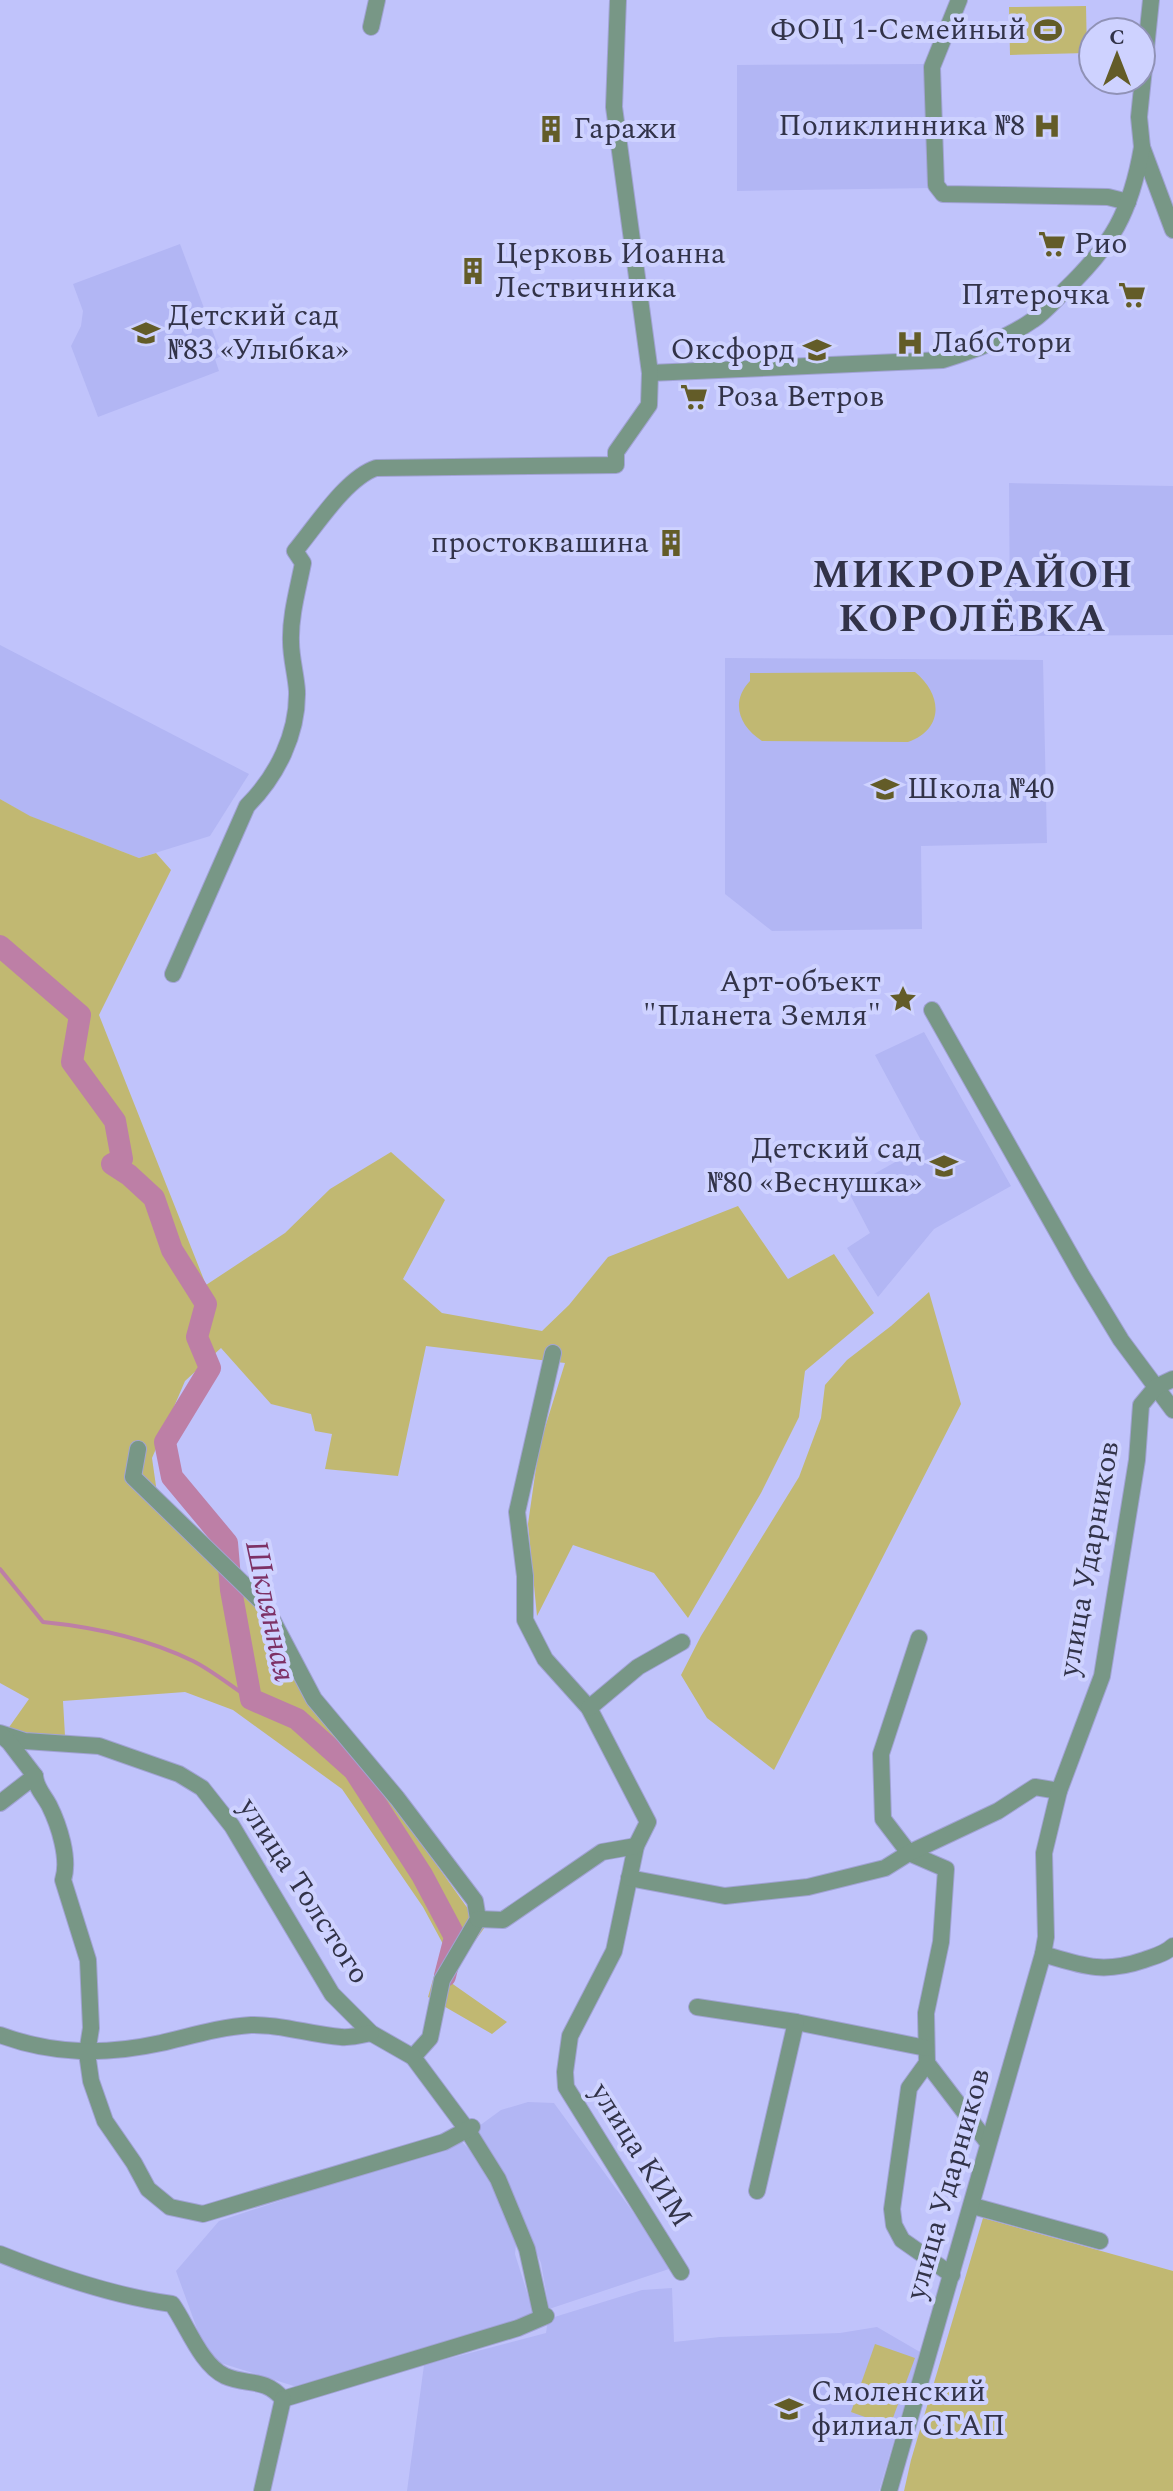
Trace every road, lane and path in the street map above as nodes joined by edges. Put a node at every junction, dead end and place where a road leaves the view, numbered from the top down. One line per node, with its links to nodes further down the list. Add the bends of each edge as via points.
1 (377, 0): 5 (street)
2 (618, 0): 9 (street, via 614,107)
3 (959, 0): 7 (street, via 932,67 936,185 943,194 1108,197)
4 (1151, 0): 6 (street, via 1139,117)
5 (371, 27)
6 (1142, 147): 7 (street); 8 (street)
7 (1128, 202): 9 (street, via 1111,239 1034,320 971,351 943,360)
8 (1173, 230)
9 (650, 373): 10 (street, via 649,405 616,452 616,465 376,468 351,484 295,551 303,563 291,630 297,688 290,741 247,806)
10 (173, 974)
11 (932, 1010): 14 (street, via 1081,1274)
12 (553, 1353): 19 (street, улица КИМ, via 517,1512 525,1620 545,1659)
13 (1173, 1379): 14 (street)
14 (1156, 1387): 15 (street); 22 (street, улица Ударников, via 1141,1405 1102,1676)
15 (1173, 1410)
16 (138, 1449): 27 (street, via 133,1477 264,1604 314,1699 475,1901)
17 (919, 1638): 25 (street, via 881,1754 883,1819)
18 (682, 1642): 19 (street, via 638,1667)
19 (589, 1708): 24 (street, улица КИМ, via 648,1822)
20 (0, 1733): 21 (street); 32 (street, улица Толстого, via 25,1741 99,1746 179,1774 202,1788 232,1826 332,1994)
21 (35, 1776): 23 (street); 34 (street, via 57,1826 67,1869 63,1880 88,1960 92,1989)
22 (1059, 1791): 25 (street, via 1035,1787 998,1811); 29 (street, улица Ударников, via 1044,1853)
23 (0, 1803)
24 (636, 1846): 26 (street, улица КИМ); 27 (street, via 602,1852 503,1920)
25 (909, 1853): 26 (street, via 885,1868 808,1887 725,1896); 36 (street, via 946,1869 941,1942 926,2013)
26 (629, 1878): 43 (street, улица КИМ, via 614,1951 570,2036 566,2087)
27 (478, 1919): 35 (street, via 442,1980 430,2038)
28 (1173, 1946): 29 (street, via 1124,1967 1092,1968)
29 (1043, 1954): 38 (street, улица Ударников)
30 (697, 2007): 31 (street)
31 (796, 2022): 36 (street); 39 (street)
32 (371, 2033): 34 (street, via 344,2038 250,2025); 35 (street, улица Толстого)
33 (0, 2035): 34 (street, via 27,2045)
34 (87, 2053): 37 (street, via 105,2121 148,2189 170,2207 203,2214 444,2142)
35 (414, 2056): 37 (street, улица Толстого)
36 (927, 2056): 38 (street); 44 (street, via 909,2088 892,2209 902,2240)
37 (470, 2129): 45 (street, улица Толстого, via 527,2249 544,2317)
38 (988, 2143): 40 (street, улица Ударников)
39 (757, 2191)
40 (973, 2206): 41 (street); 44 (street, улица Ударников)
41 (1100, 2241)
42 (0, 2254): 45 (street, via 45,2272 172,2304 206,2362 224,2376 272,2386)
43 (681, 2272)
44 (952, 2275): 47 (street, улица Ударников)
45 (283, 2399): 46 (street)
46 (262, 2491)
47 (889, 2491)

